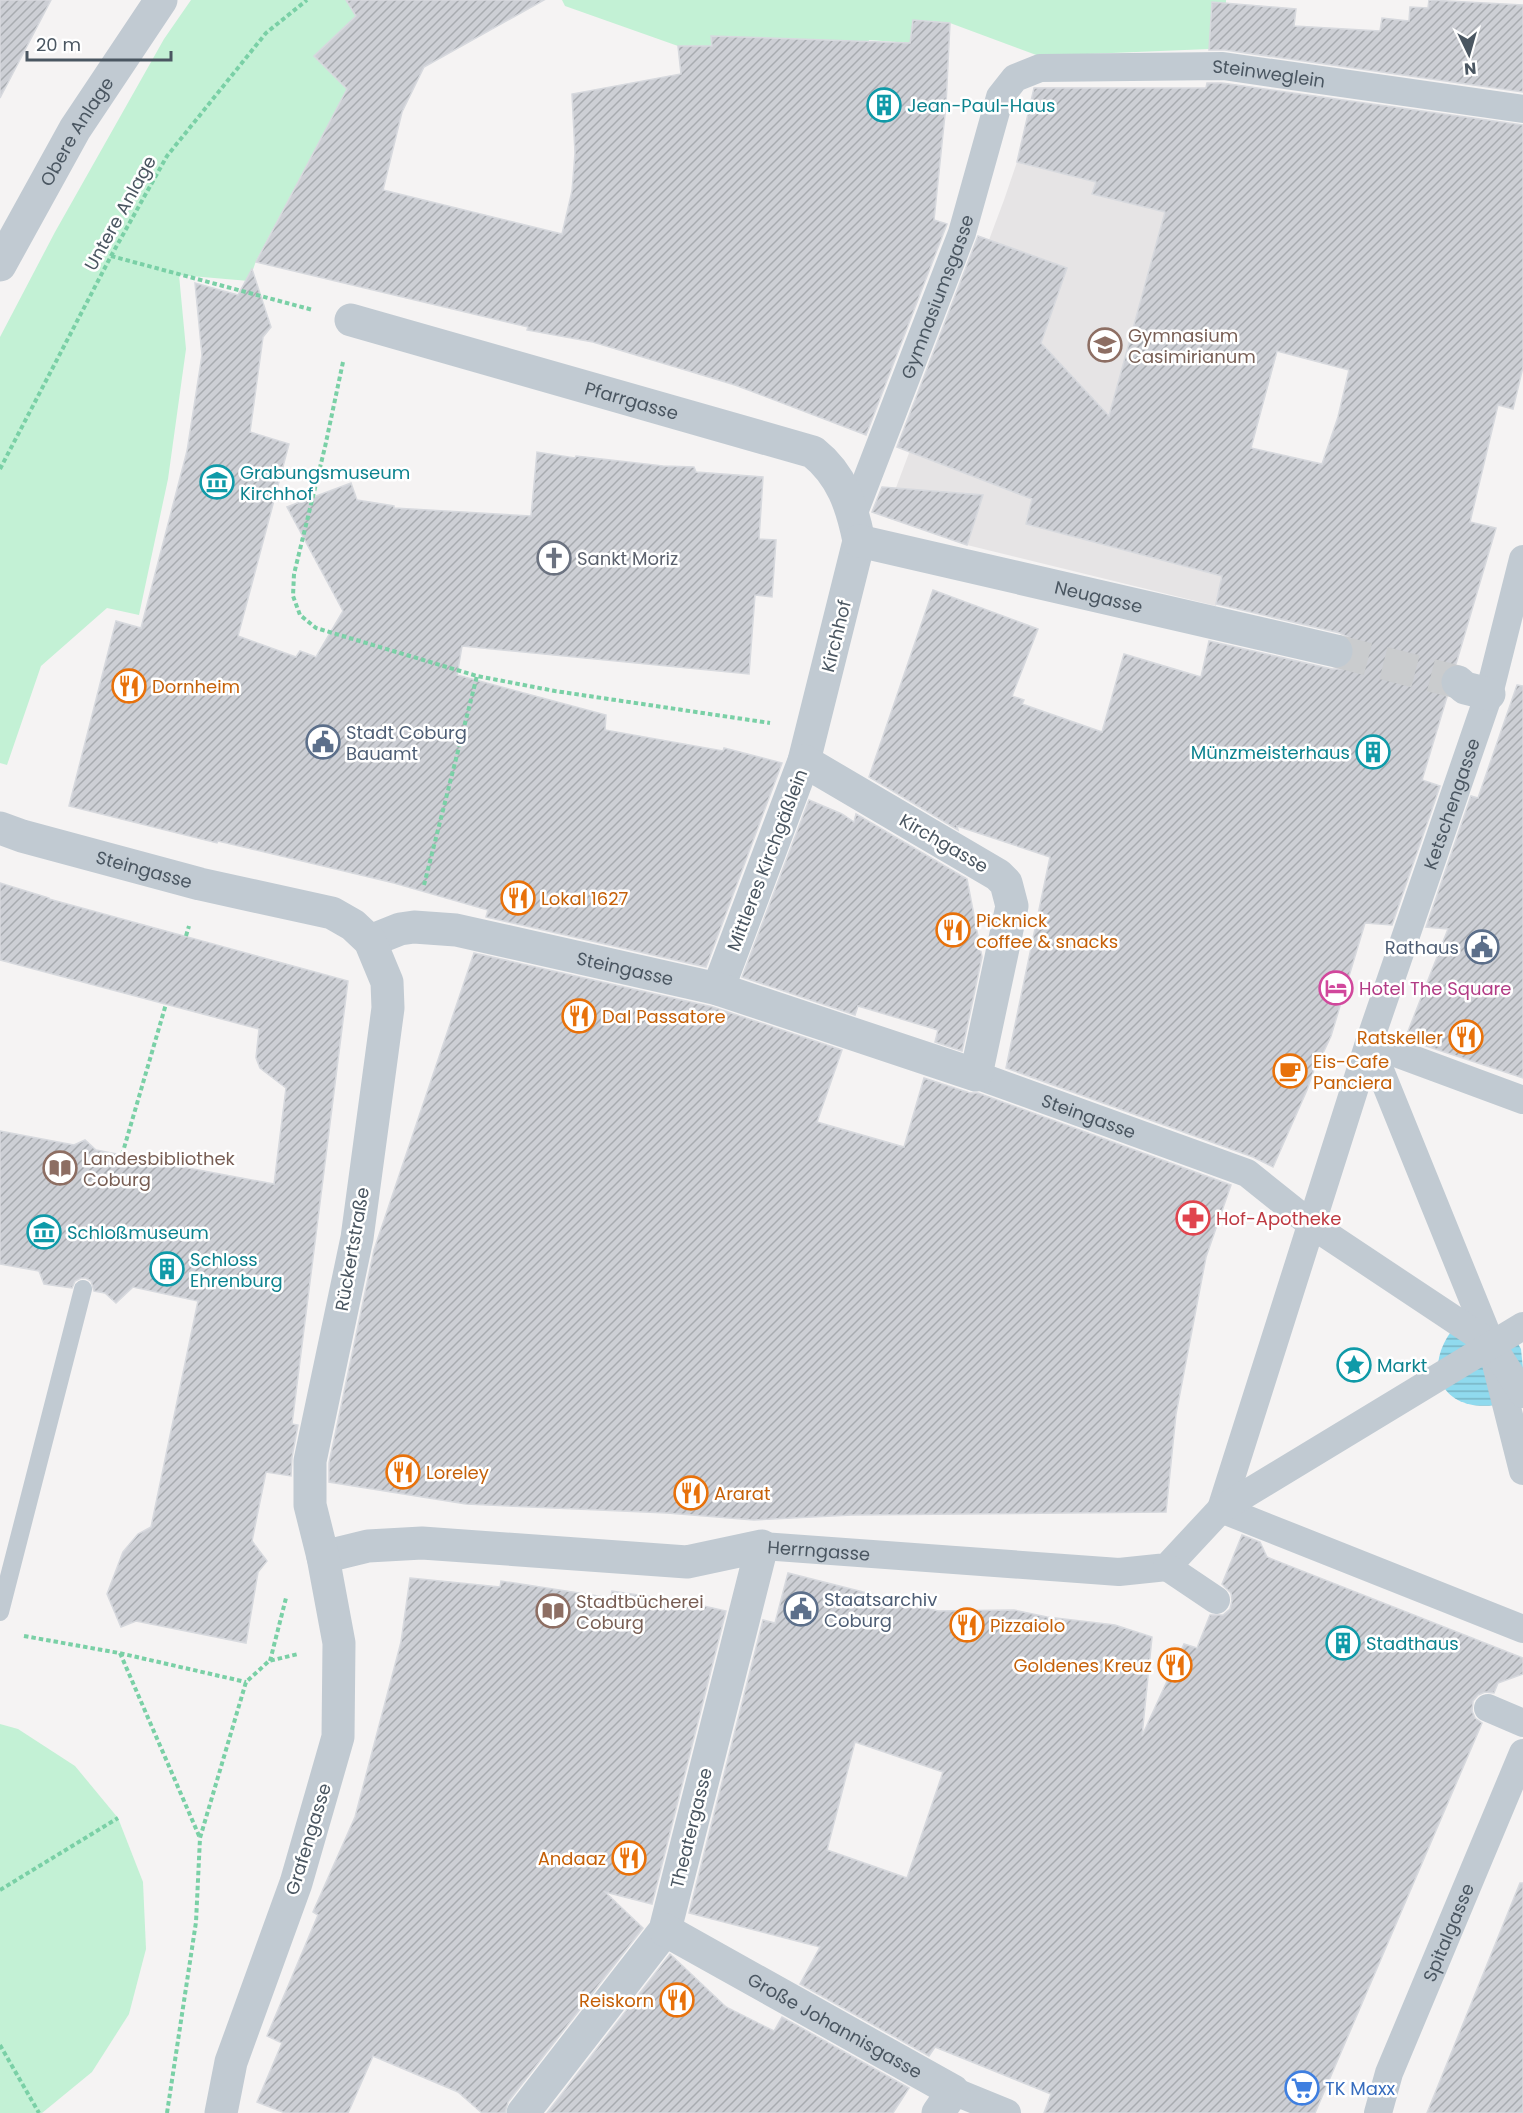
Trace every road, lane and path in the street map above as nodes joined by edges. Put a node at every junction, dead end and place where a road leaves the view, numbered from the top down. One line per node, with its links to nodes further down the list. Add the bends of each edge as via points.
1 (161, 0): 6 (street, Obere Anlage, via 75,129)
2 (307, 0): 5 (path, Untere Anlage, via 266,33 167,156)
3 (1015, 78): 4 (street, Steinweglein, via 1040,68 1223,66); 9 (street, Gymnasiumsgasse, via 1000,97 962,233)
4 (1523, 109)
5 (111, 256): 7 (path); 8 (path, Untere Anlage)
6 (0, 266)
7 (351, 320): 9 (street, Pfarrgasse, via 813,452 836,475); 12 (path, via 294,574 296,605 300,615 316,628)
8 (0, 469)
9 (856, 528): 11 (street, Neugasse); 16 (street, Kirchhof)
10 (1523, 560): 14 (street, Ketschengasse)
11 (1336, 651)
12 (477, 676): 15 (path); 19 (path)
13 (1458, 682): 14 (street)
14 (1489, 694): 23 (street, Ketschengasse)
15 (723, 714)
16 (812, 730): 17 (street, Mittleres Kirchgäßlein)
17 (804, 761): 21 (street, Mittleres Kirchgäßlein); 24 (street, Kirchgasse, via 1006,883 1012,906)
18 (0, 828): 20 (street, Steingasse, via 200,884 332,913)
19 (414, 927): 20 (street, Steingasse); 21 (street, Steingasse, via 456,930)
20 (370, 941): 36 (street, Rückertstraße, via 387,982 388,1008 357,1238 310,1461 310,1505)
21 (718, 989): 24 (street, Steingasse)
22 (166, 1004): 26 (path)
23 (1369, 1043): 25 (street); 27 (street); 31 (street)
24 (976, 1075): 27 (street, Steingasse, via 1247,1173)
25 (1523, 1100)
26 (122, 1155)
27 (1312, 1225): 31 (street); 34 (street)
28 (83, 1289): 39 (lane)
29 (1523, 1326): 31 (street)
30 (1523, 1342): 31 (street)
31 (1491, 1344): 32 (street); 33 (street); 34 (street)
32 (1523, 1394)
33 (1523, 1471)
34 (1221, 1509): 37 (street); 40 (street)
35 (762, 1546): 36 (street, Herrngasse, via 687,1562 422,1543 368,1546); 37 (street, Herrngasse, via 1119,1572); 51 (street, Theatergasse)
36 (323, 1557): 56 (street, Grafengasse, via 339,1643 338,1737 296,1883 231,2062)
37 (1167, 1567): 38 (street)
38 (1216, 1600)
39 (0, 1612)
40 (1523, 1629)
41 (22, 1636): 42 (path)
42 (119, 1653): 44 (path); 49 (path)
43 (269, 1661): 44 (path)
44 (246, 1682): 49 (path)
45 (1488, 1708): 46 (street)
46 (1523, 1723)
47 (1523, 1753): 59 (street, Spitalgasse, via 1389,2073)
48 (118, 1818): 50 (path)
49 (200, 1838): 55 (path, via 196,1922)
50 (0, 1890)
51 (665, 1930): 53 (street, Große Johannisgasse); 57 (street, Theatergasse)
52 (0, 2045): 54 (path)
53 (945, 2102): 58 (street, Große Johannisgasse)
54 (39, 2113)
55 (166, 2113)
56 (221, 2113)
57 (523, 2113)
58 (1007, 2113)
59 (1378, 2113)

